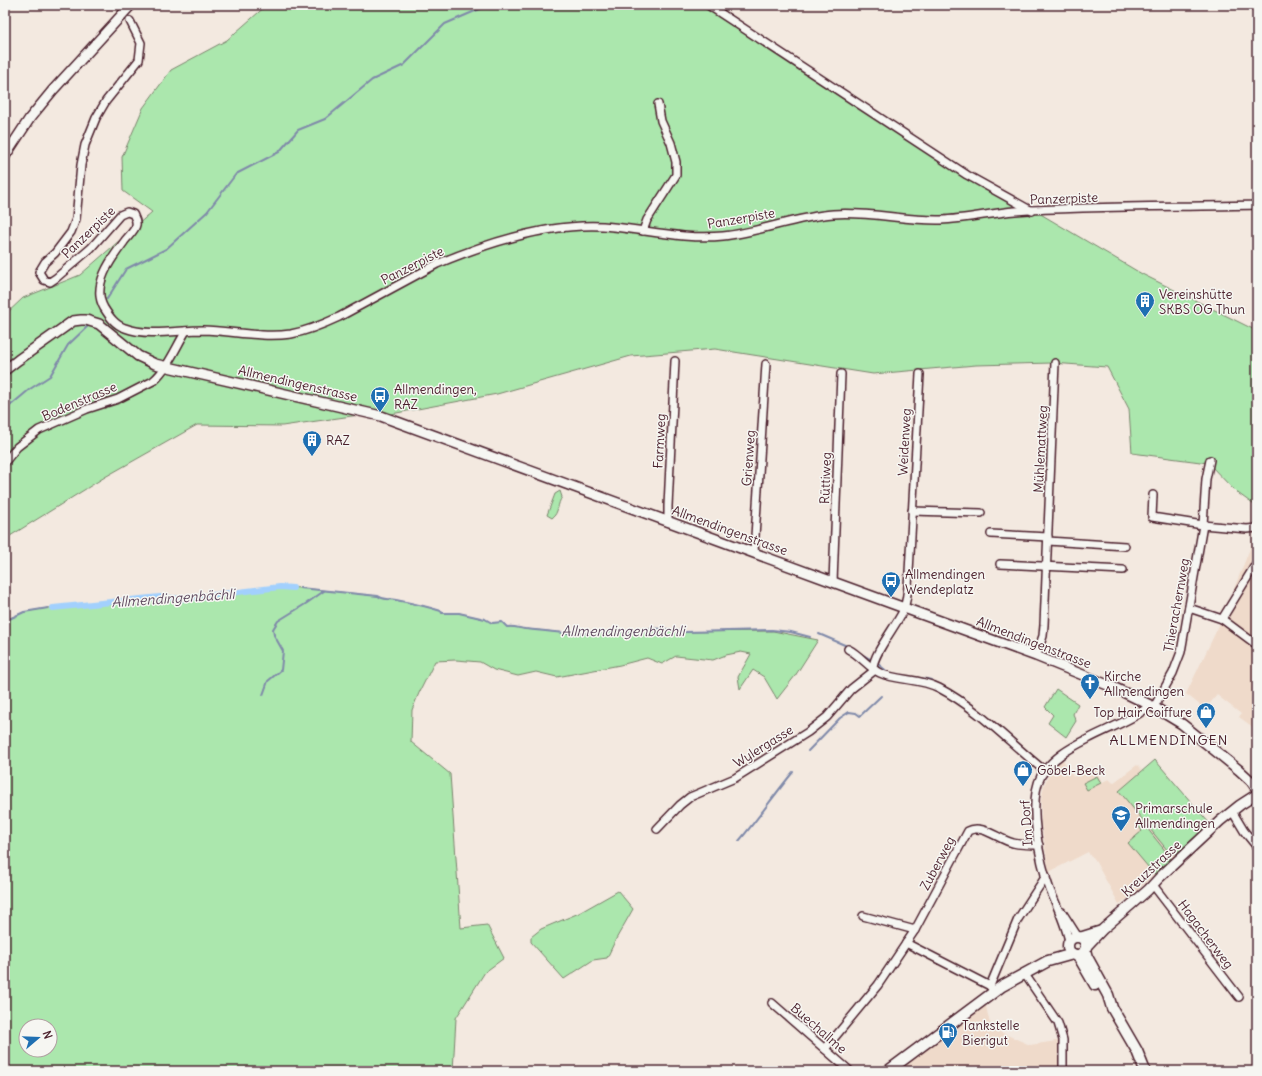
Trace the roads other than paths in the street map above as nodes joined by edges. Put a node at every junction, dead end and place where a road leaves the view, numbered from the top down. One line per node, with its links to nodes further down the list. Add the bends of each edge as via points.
1 (131, 5): 5 (street, via 53,90 30,118)
2 (708, 5): 7 (street, via 967,175)
3 (130, 21): 9 (street, Panzerpiste, via 141,43 139,60 106,101 96,118 85,145 81,164 76,219 71,232 55,253 44,262 39,272 44,280 50,282 91,248 120,215 127,212 133,214 136,226 113,256 101,282 102,305 111,319 124,328 139,331)
4 (658, 104): 8 (street, via 661,121 676,162 676,175 647,220)
5 (5, 156)
6 (1257, 204): 7 (street, Panzerpiste)
7 (1032, 210): 8 (street, Panzerpiste, via 933,220 836,214 807,217 739,233 708,237)
8 (643, 231): 9 (street, Panzerpiste, via 581,226 541,230 522,235 437,264 339,317 292,333 267,335)
9 (186, 331): 13 (street, Bodenstrasse)
10 (675, 361): 22 (street, Farmweg)
11 (1055, 363): 26 (street, Mühlemattweg)
12 (766, 364): 28 (street, Grienweg)
13 (164, 366): 14 (street, Allmendingenstrasse, via 138,356 98,324 81,320 74,321); 18 (street, Bodenstrasse, via 158,377 147,385 39,430 18,447); 22 (street, Allmendingenstrasse, via 374,413)
14 (5, 370)
15 (842, 374): 33 (street, Rüttiweg)
16 (920, 374): 20 (street, Weidenweg)
17 (1210, 460): 23 (street, Thierachernweg)
18 (5, 462)
19 (1153, 496): 23 (street, via 1152,517)
20 (912, 510): 21 (street); 34 (street, Weidenweg, via 909,581)
21 (981, 513)
22 (668, 522): 28 (street, Allmendingenstrasse)
23 (1202, 525): 24 (street); 35 (street, Thierachernweg)
24 (1257, 528)
25 (991, 534): 26 (street)
26 (1048, 539): 27 (street); 31 (street, Mühlemattweg)
27 (1125, 546)
28 (754, 552): 33 (street, Allmendingenstrasse)
29 (1257, 562): 36 (street)
30 (1000, 564): 31 (street)
31 (1046, 566): 32 (street); 39 (street, Mühlemattweg, via 1044,631)
32 (1123, 570)
33 (832, 582): 34 (street, Allmendingenstrasse)
34 (904, 607): 39 (street, Allmendingenstrasse); 40 (street, Wylergasse, via 876,658)
35 (1189, 608): 36 (street); 41 (street, Thierachernweg, via 1179,660)
36 (1222, 619): 37 (street)
37 (1257, 645)
38 (848, 649): 40 (street)
39 (1036, 656): 41 (street, Allmendingenstrasse, via 1101,682)
40 (874, 669): 42 (street, via 882,674 939,688 980,715); 45 (street, Wylergasse, via 808,732 734,778 690,797)
41 (1151, 706): 42 (street, Im Dorf, via 1070,748); 43 (street, Allmendingenstrasse, via 1199,737 1245,775)
42 (1045, 771): 46 (street, Im Dorf, via 1038,783 1035,797)
43 (1256, 792): 44 (street, Kreuzstrasse)
44 (1232, 811): 47 (street); 49 (street, Kreuzstrasse)
45 (656, 829)
46 (1039, 845): 48 (street, Im Dorf); 53 (street, Zuberweg, via 1013,843 989,832 970,830)
47 (1257, 847)
48 (1046, 876): 50 (street, Im Dorf); 60 (street, via 1018,919)
49 (1153, 885): 52 (street, Kreuzstrasse); 61 (street, Hagacherweg)
50 (1055, 901): 54 (street, Im Dorf); 55 (street, Im Dorf)
51 (863, 916): 53 (street)
52 (1103, 929): 54 (street, Kreuzstrasse); 57 (street, Kreuzstrasse)
53 (915, 930): 56 (street, Zuberweg)
54 (1080, 937): 55 (main road, via 1073,937); 57 (main road, via 1085,942)
55 (1068, 943): 57 (main road, via 1069,950); 58 (main road)
56 (906, 944): 60 (street); 63 (street, Zuberweg, via 878,985)
57 (1080, 951): 58 (main road); 64 (main road, via 1080,959)
58 (1048, 961): 59 (main road)
59 (1024, 973): 60 (main road); 65 (street, via 1058,1023 1063,1040)
60 (992, 988): 67 (main road)
61 (1239, 997)
62 (772, 1003): 63 (street, Buechallme)
63 (825, 1049): 66 (street, Buechallme)
64 (1137, 1051): 68 (main road); 69 (main road)
65 (1063, 1067)
66 (850, 1071)
67 (888, 1071)
68 (1145, 1071)
69 (1152, 1071)

